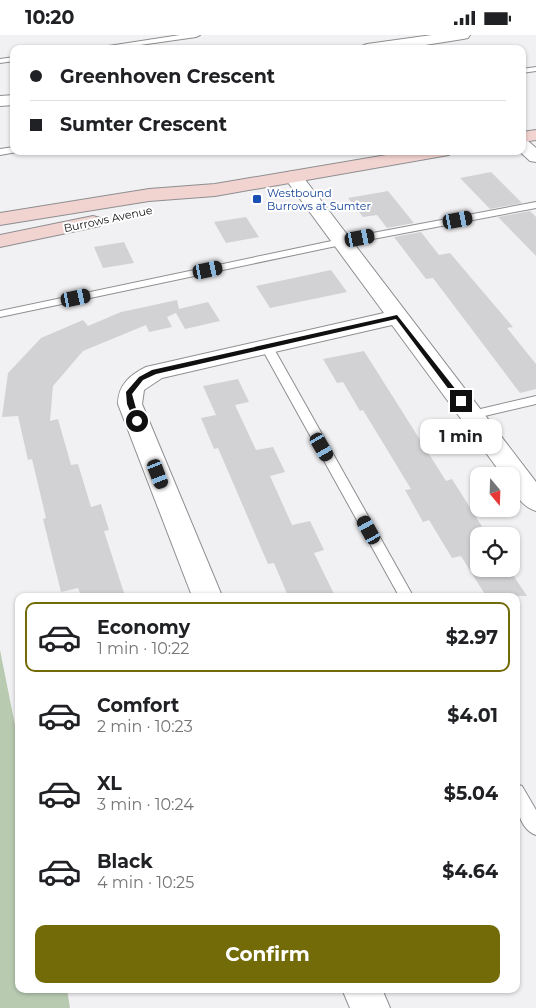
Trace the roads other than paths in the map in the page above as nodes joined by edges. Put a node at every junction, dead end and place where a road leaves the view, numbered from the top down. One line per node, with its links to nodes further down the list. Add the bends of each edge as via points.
1 (196, 35): 4 (lane)
2 (358, 35): 5 (street)
3 (463, 35): 6 (street)
4 (122, 45)
5 (373, 45)
6 (398, 45)
7 (526, 148): 9 (street)
8 (420, 155): 10 (street, Burrows Avenue)
9 (536, 157)
10 (293, 177): 11 (street, Burrows Avenue); 15 (street)
11 (215, 190): 13 (street, Burrows Avenue, via 149,195); 14 (street, Burrows Avenue, via 158,208)
12 (536, 205): 15 (lane)
13 (0, 219)
14 (0, 241)
15 (341, 242): 16 (lane); 17 (street)
16 (0, 314)
17 (397, 317): 18 (street); 20 (street)
18 (266, 347): 22 (street, via 154,372 141,379 129,394 130,404); 23 (lane)
19 (536, 401): 20 (lane)
20 (472, 415): 21 (street)
21 (536, 501)
22 (205, 593)
23 (404, 593)
24 (520, 799): 25 (lane)
25 (536, 827)
26 (364, 993): 27 (street)
27 (370, 1008)

